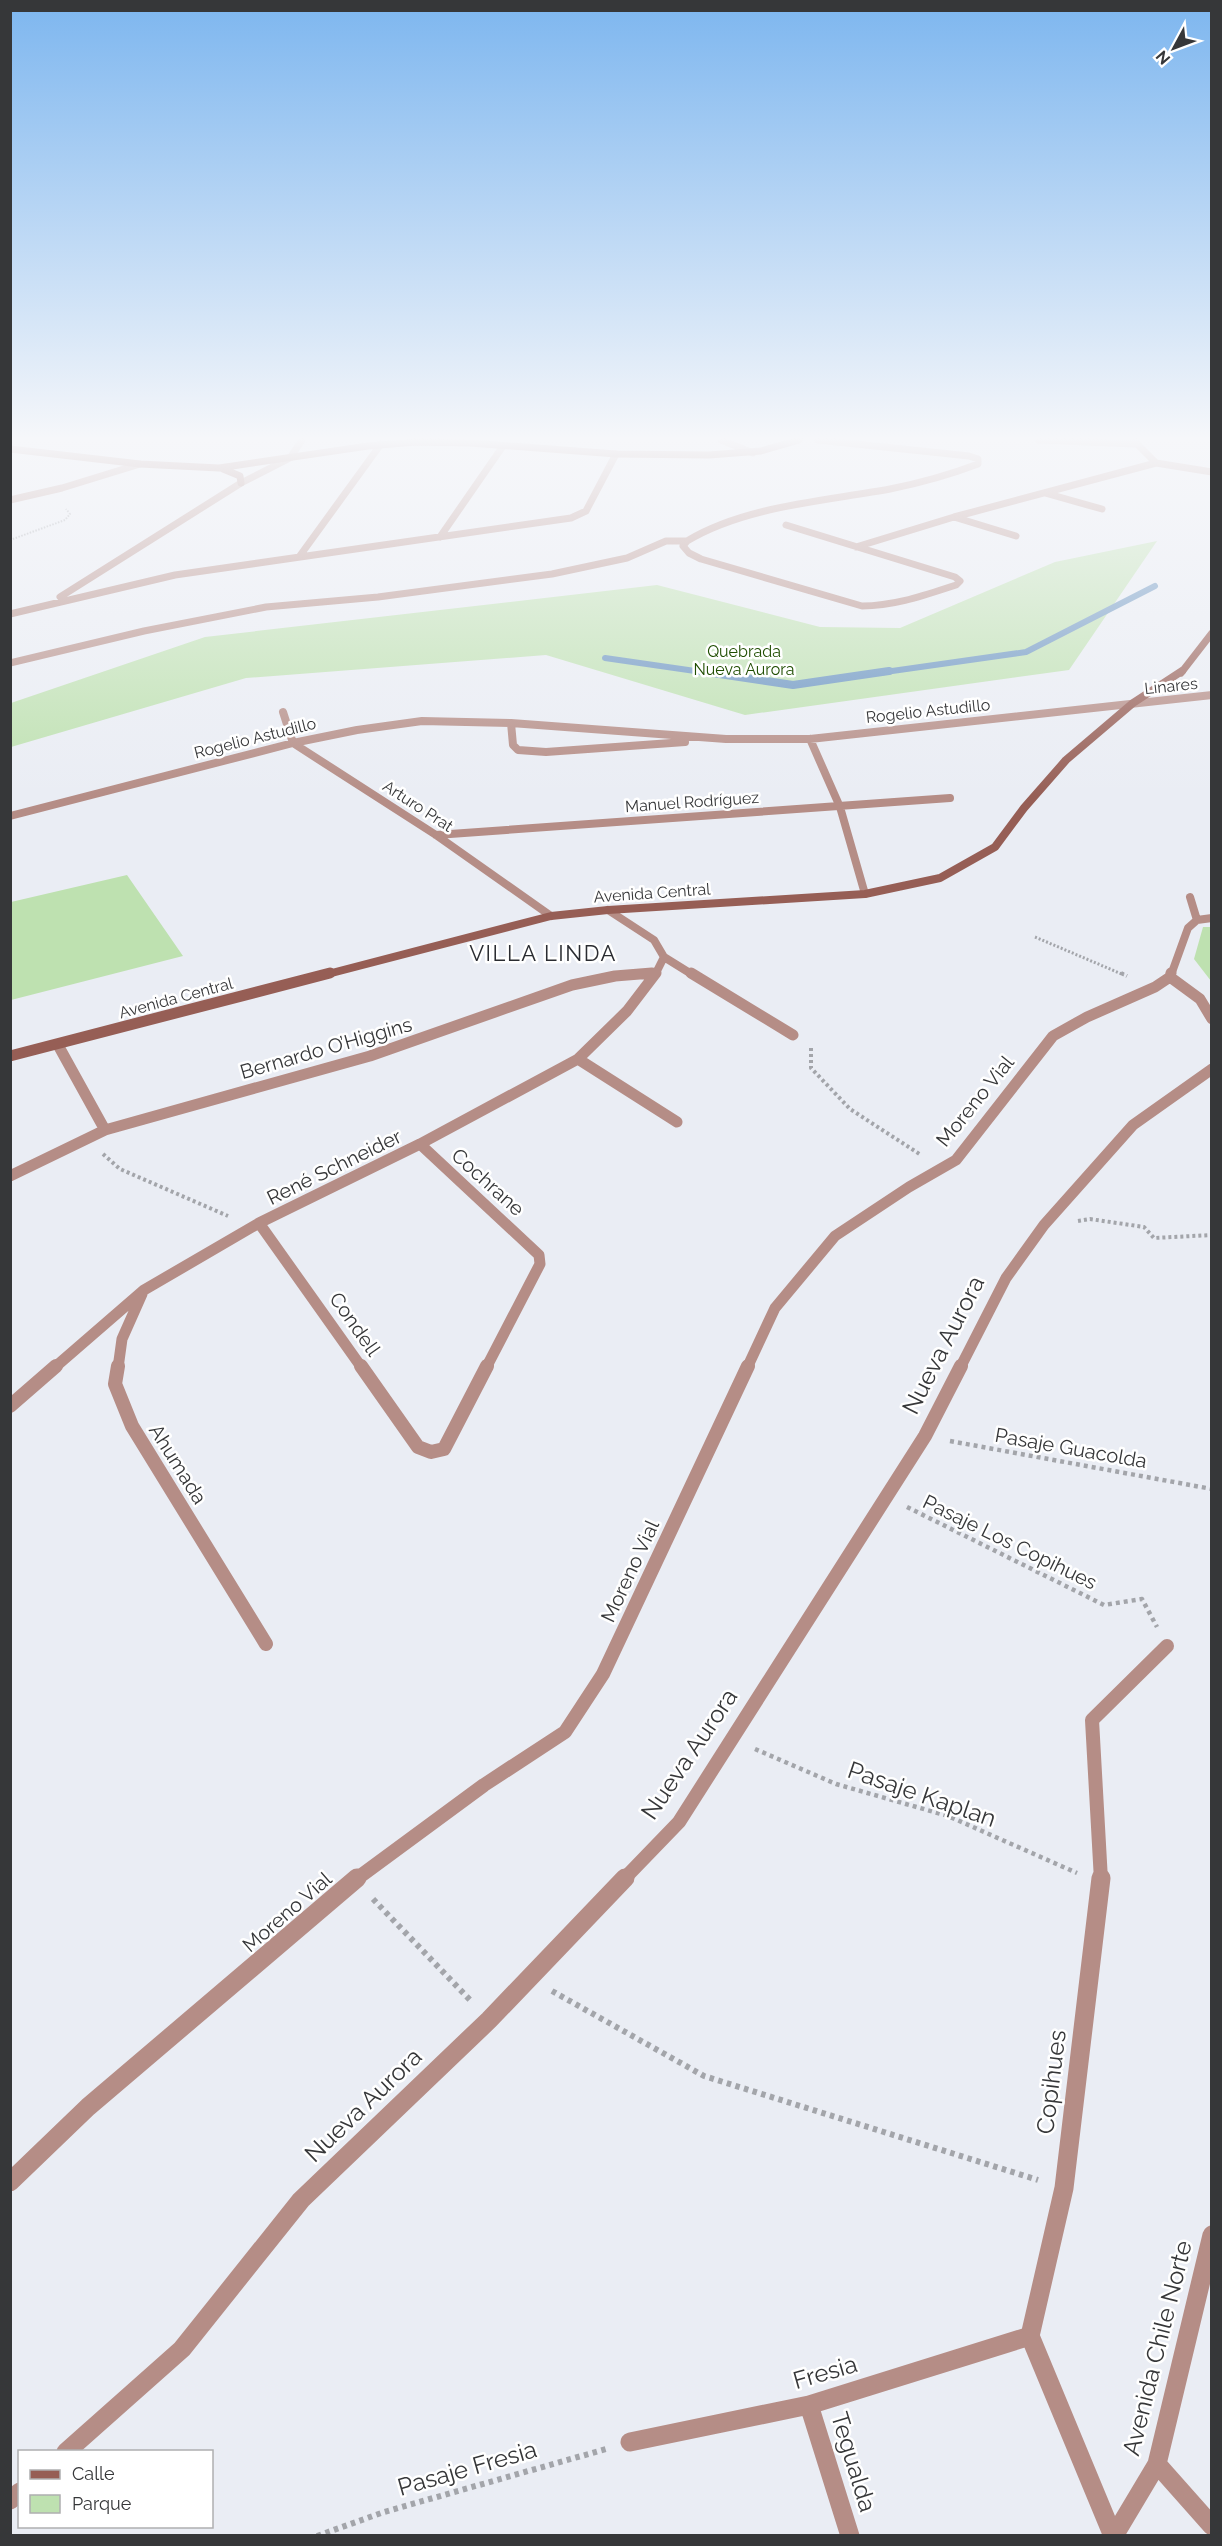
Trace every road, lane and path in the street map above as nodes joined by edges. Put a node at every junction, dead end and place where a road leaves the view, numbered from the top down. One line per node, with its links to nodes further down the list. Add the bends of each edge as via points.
1 (122, 559): 6 (street)
2 (287, 559): 6 (street, via 175,575)
3 (623, 559): 9 (street, via 552,574 266,607)
4 (706, 559): 5 (street, via 862,606 895,604 960,581)
5 (895, 559)
6 (52, 603): 7 (street)
7 (10, 614)
8 (1212, 633): 11 (street, Avenida Central, via 1179,675)
9 (10, 663)
10 (1212, 695): 11 (street, Linares)
11 (1133, 703): 15 (street, Rogelio Astudillo); 21 (street, Avenida Central, via 1066,760 995,847 940,878)
12 (284, 712): 16 (street)
13 (511, 723): 14 (street, Rogelio Astudillo); 14 (street, Rogelio Astudillo, via 513,745 518,750 546,752); 16 (street, Rogelio Astudillo, via 422,721)
14 (726, 739): 15 (street, Rogelio Astudillo)
15 (810, 739): 18 (street)
16 (293, 743): 19 (street, Rogelio Astudillo); 20 (street, Arturo Prat)
17 (950, 798): 18 (street, Manuel Rodríguez)
18 (840, 807): 20 (street, Manuel Rodríguez); 21 (street)
19 (10, 816)
20 (436, 835): 24 (street, Arturo Prat)
21 (865, 894): 23 (street, Avenida Central)
22 (1190, 897): 25 (street)
23 (608, 910): 24 (street, Avenida Central); 27 (street, via 654,940)
24 (551, 916): 33 (street, Avenida Central)
25 (1204, 919): 29 (street, via 1188,928)
26 (1035, 937): 30 (path)
27 (664, 957): 28 (street, René Schneider); 32 (street)
28 (657, 973): 35 (street, René Schneider, via 627,1011); 38 (street, Bernardo O’Higgins, via 615,976 572,986 369,1056)
29 (1170, 976): 30 (street, Moreno Vial); 31 (street, via 1190,989 1208,1008)
30 (1155, 987): 41 (street, Moreno Vial, via 1053,1036 956,1160)
31 (1212, 1019)
32 (791, 1034): 41 (path, via 815,1032 811,1068 850,1109 899,1143)
33 (58, 1045): 34 (street, Avenida Central); 38 (street)
34 (10, 1056)
35 (578, 1059): 37 (street); 40 (street, René Schneider)
36 (1212, 1069): 48 (street, Nueva Aurora, via 1133,1125 1044,1225 1006,1278)
37 (677, 1122)
38 (105, 1130): 39 (street, Bernardo O’Higgins)
39 (86, 1139): 42 (street, Bernardo O’Higgins); 44 (path, via 120,1169)
40 (420, 1144): 44 (street, René Schneider); 49 (street, Cochrane, via 532,1246 540,1264 444,1449 431,1452)
41 (944, 1167): 55 (street, Moreno Vial, via 835,1236 776,1308 603,1674 565,1732 483,1785)
42 (10, 1176)
43 (1074, 1221): 45 (path, via 1090,1219 1144,1227 1154,1238)
44 (256, 1225): 46 (street, René Schneider); 49 (street, Condell)
45 (1212, 1235)
46 (144, 1290): 47 (street, René Schneider); 52 (street, Ahumada, via 122,1339 115,1384 132,1426)
47 (10, 1406)
48 (925, 1436): 50 (path, Pasaje Guacolda); 51 (street, Nueva Aurora)
49 (418, 1447)
50 (1212, 1489)
51 (886, 1497): 53 (path, Pasaje Los Copihues, via 1104,1605 1142,1599); 54 (street, Nueva Aurora)
52 (266, 1644)
53 (1167, 1646): 56 (street, Copihues, via 1092,1720)
54 (732, 1739): 56 (path, Pasaje Kaplan, via 836,1784 948,1816); 57 (street, Nueva Aurora, via 679,1822)
55 (355, 1880): 58 (path); 59 (street, Moreno Vial, via 88,2107)
56 (1101, 1883): 60 (street, Copihues)
57 (528, 1978): 58 (street, Nueva Aurora); 60 (path, via 704,2076)
58 (489, 2020): 65 (street, Nueva Aurora, via 301,2200 182,2349)
59 (10, 2182)
60 (1064, 2188): 62 (street, Copihues)
61 (1212, 2235): 66 (street, Avenida Chile Norte)
62 (1030, 2336): 63 (street, Fresia); 70 (street)
63 (809, 2405): 64 (street, Fresia); 69 (street, Tegualda)
64 (630, 2442): 68 (path, Pasaje Fresia)
65 (67, 2450)
66 (1157, 2464): 67 (street); 70 (street, Avenida Chile Norte)
67 (1212, 2526)
68 (317, 2535)
69 (850, 2535)
70 (1113, 2535)

